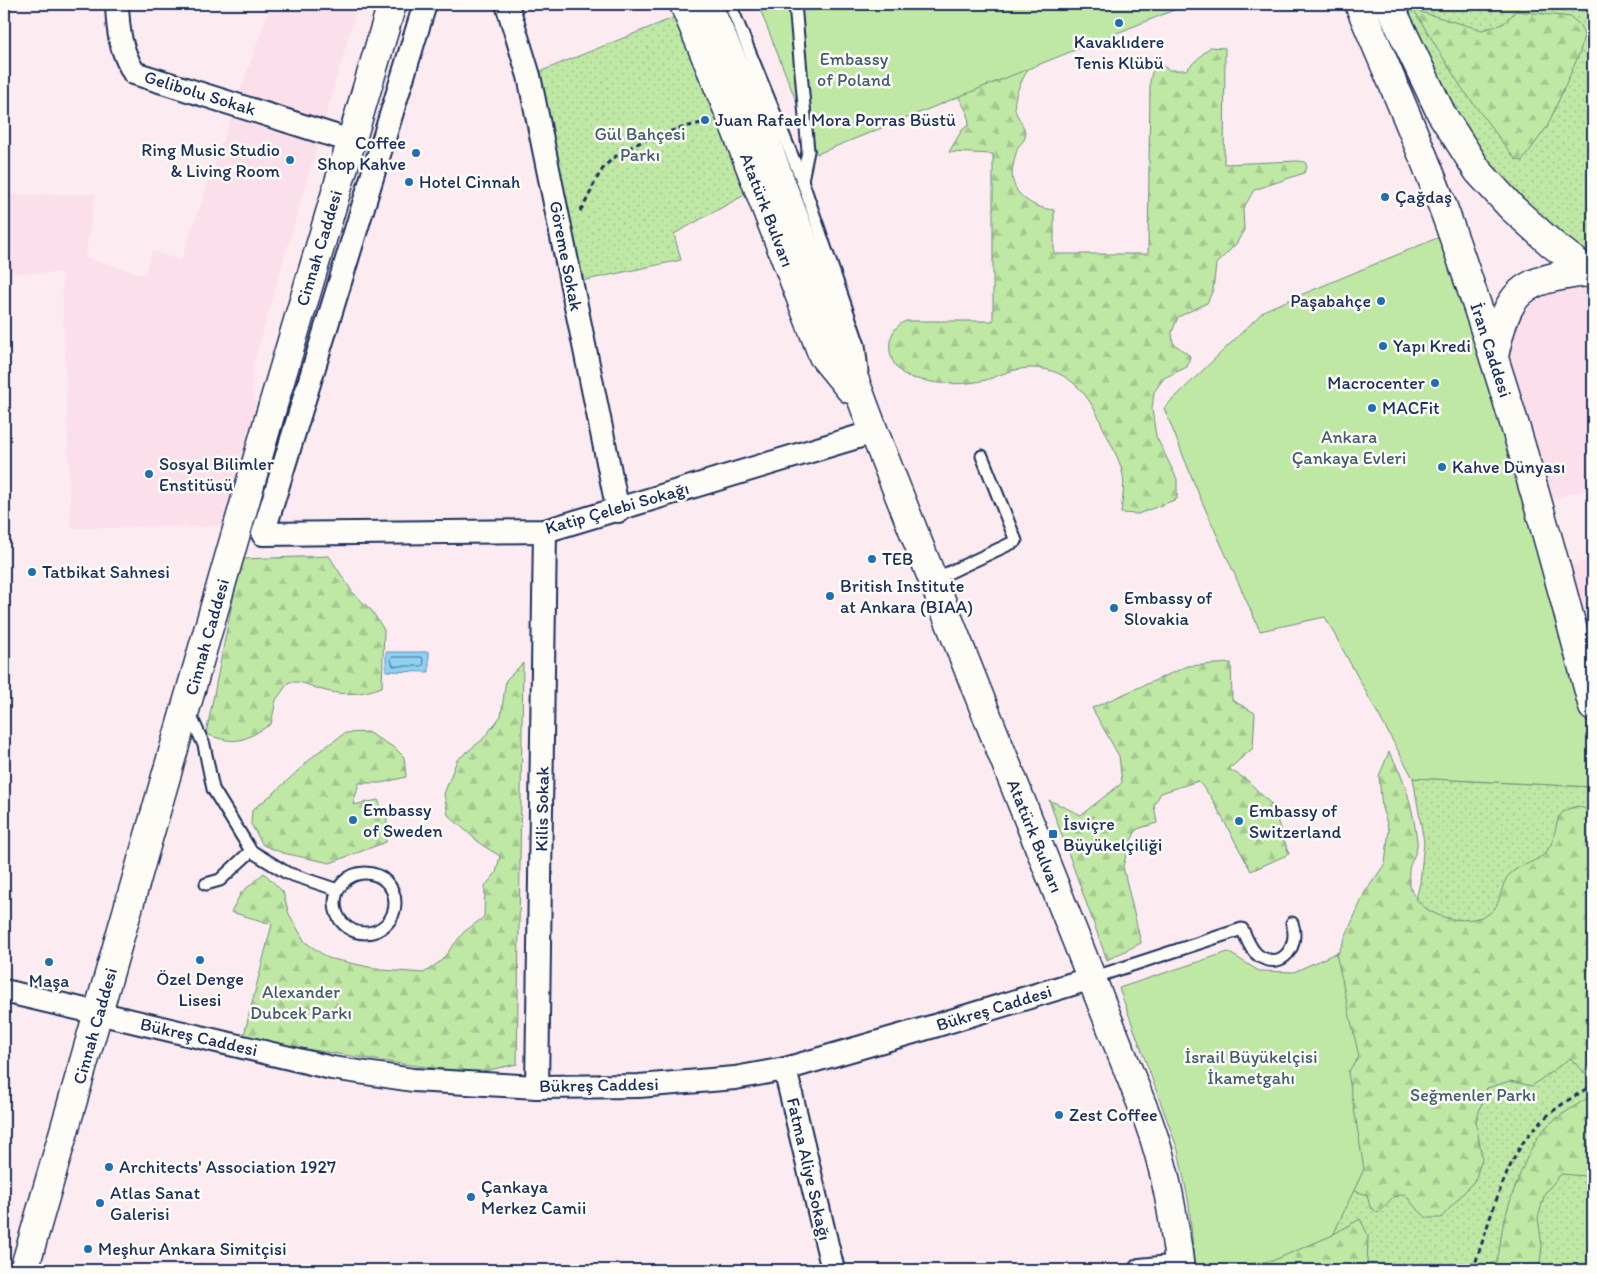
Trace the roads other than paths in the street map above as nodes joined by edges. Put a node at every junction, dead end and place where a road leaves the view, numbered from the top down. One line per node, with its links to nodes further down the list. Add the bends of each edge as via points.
1 (116, 4): 12 (street, Gelibolu Sokak, via 123,55 134,73)
2 (372, 4): 12 (main road)
3 (392, 4): 16 (main road, Cinnah Caddesi)
4 (425, 4): 20 (street, Katip Çelebi Sokağı, via 263,534)
5 (506, 4): 19 (street, Göreme Sokak, via 529,76)
6 (684, 4): 17 (main road, Atatürk Bulvarı, via 732,116 823,356)
7 (707, 4): 17 (main road, Atatürk Bulvarı, via 752,105)
8 (730, 4): 13 (lane)
9 (795, 4): 13 (lane, via 808,151)
10 (1359, 4): 15 (main road, İran Caddesi, via 1447,219)
11 (1388, 4): 14 (main road, via 1441,113 1478,172 1518,214)
12 (335, 136): 16 (main road, via 265,370 264,396)
13 (802, 180): 17 (lane, via 859,346)
14 (1590, 274): 15 (main road, via 1547,279 1519,291 1506,311)
15 (1494, 356): 23 (main road, İran Caddesi, via 1526,458)
16 (270, 415): 22 (main road, Cinnah Caddesi)
17 (869, 420): 19 (street, Katip Çelebi Sokağı); 21 (main road, Atatürk Bulvarı)
18 (982, 456): 21 (lane, via 1016,541)
19 (618, 511): 20 (street, Katip Çelebi Sokağı)
20 (545, 531): 32 (street, Kilis Sokak)
21 (934, 580): 28 (main road, Atatürk Bulvarı)
22 (187, 706): 24 (lane, via 204,745 214,790); 30 (main road, Cinnah Caddesi)
23 (1593, 707)
24 (251, 851): 25 (lane, via 220,880); 26 (lane, via 287,873)
25 (206, 884)
26 (338, 890): 26 (lane, via 337,913 350,928 359,932 378,930 392,916 395,907 392,888 378,875 358,873 349,877)
27 (1292, 923): 28 (lane, via 1296,933 1294,944 1289,953 1280,958 1259,956 1242,929)
28 (1092, 978): 31 (street, Bükreş Caddesi); 33 (main road, Atatürk Bulvarı, via 1162,1158 1172,1202)
29 (4, 991): 30 (street, Bükreş Caddesi)
30 (99, 1014): 32 (street, Bükreş Caddesi, via 332,1068 413,1080); 34 (main road, Cinnah Caddesi)
31 (785, 1069): 32 (street, Bükreş Caddesi, via 735,1078 638,1086); 35 (street, Fatma Aliye Sokağı)
32 (537, 1087)
33 (1180, 1268): 36 (street)
34 (24, 1270)
35 (832, 1270)
36 (1140, 1270)

